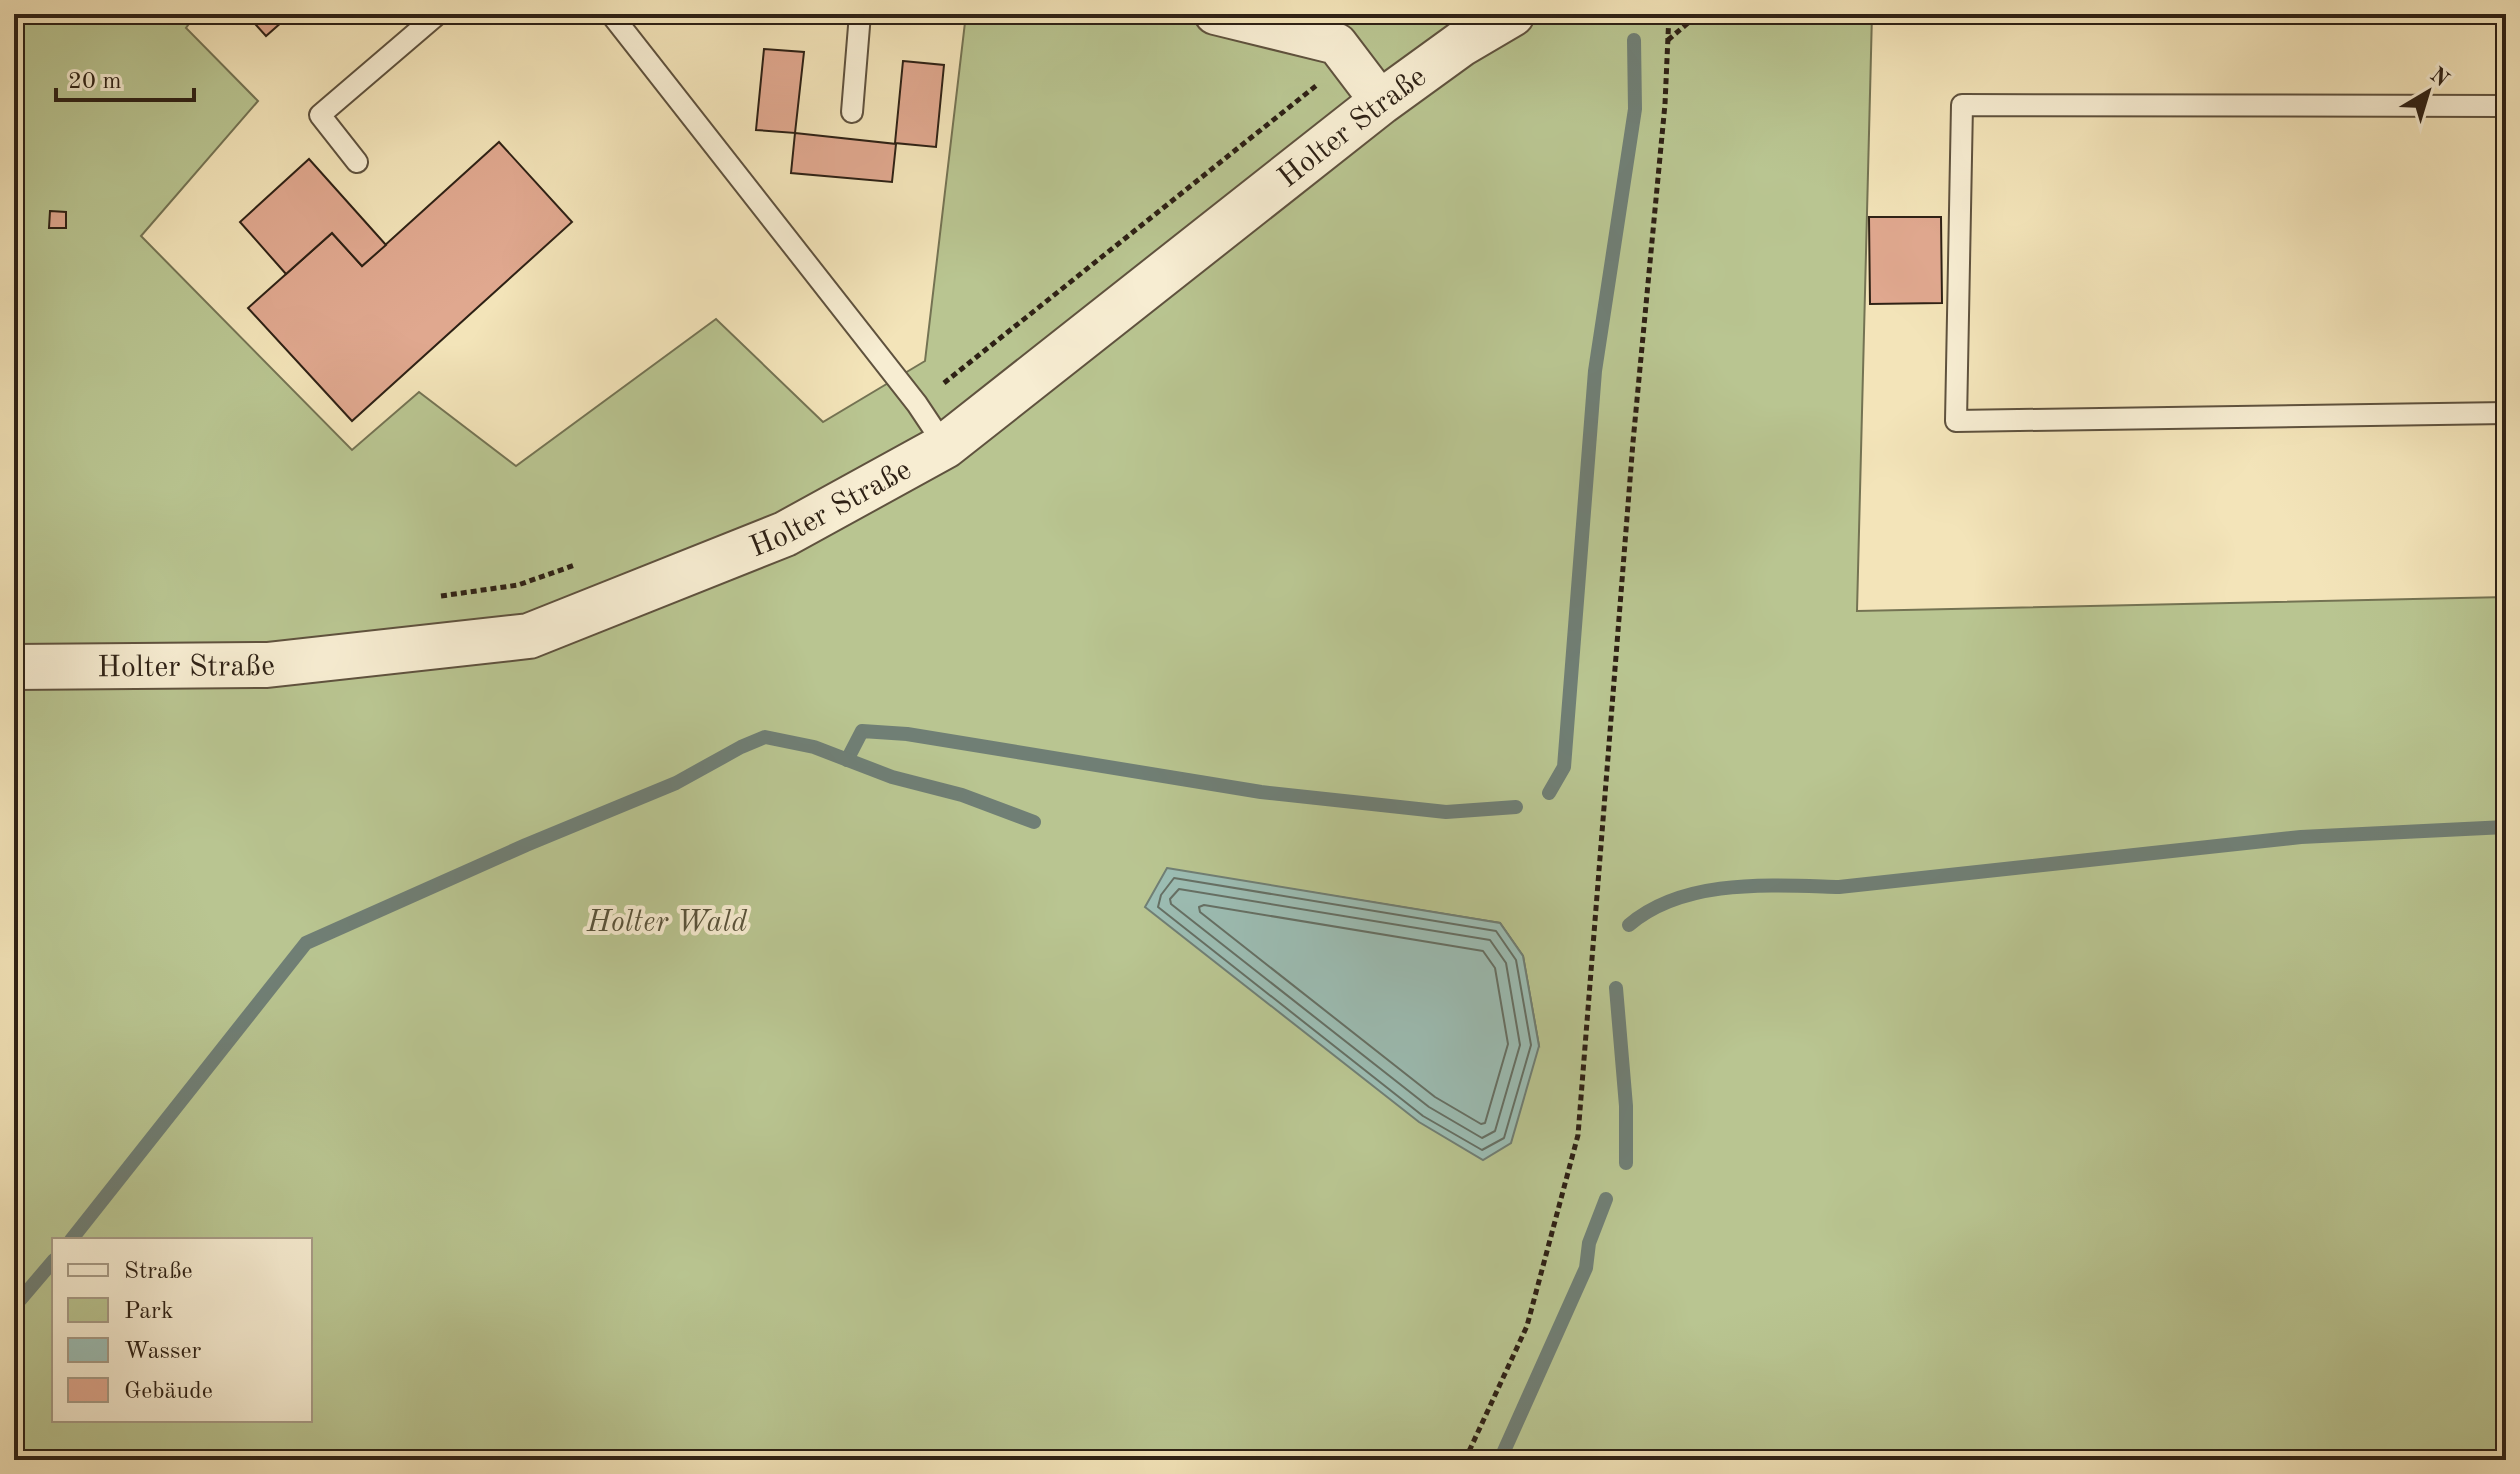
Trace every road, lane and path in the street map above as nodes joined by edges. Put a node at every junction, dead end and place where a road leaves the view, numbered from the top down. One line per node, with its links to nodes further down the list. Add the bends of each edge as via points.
1 (438, 14): 13 (lane, via 320,115)
2 (611, 14): 14 (lane)
3 (860, 14): 12 (lane)
4 (1215, 14): 9 (street, via 1337,44)
5 (1512, 14): 10 (street, Holter Straße)
6 (1669, 14): 8 (path)
7 (1679, 14): 8 (path, via 1688,23)
8 (1668, 40): 20 (path, via 1578,1135 1527,1326)
9 (1351, 58): 10 (street); 14 (path)
10 (1381, 102): 16 (street, Holter Straße)
11 (2506, 106): 15 (lane, via 1962,105 1956,421)
12 (852, 112)
13 (357, 162)
14 (917, 404): 16 (lane)
15 (2506, 413)
16 (945, 446): 19 (street, Holter Straße, via 785,534 529,636 267,665)
17 (589, 560): 18 (path, via 518,585)
18 (439, 596)
19 (14, 667)
20 (1465, 1460)

